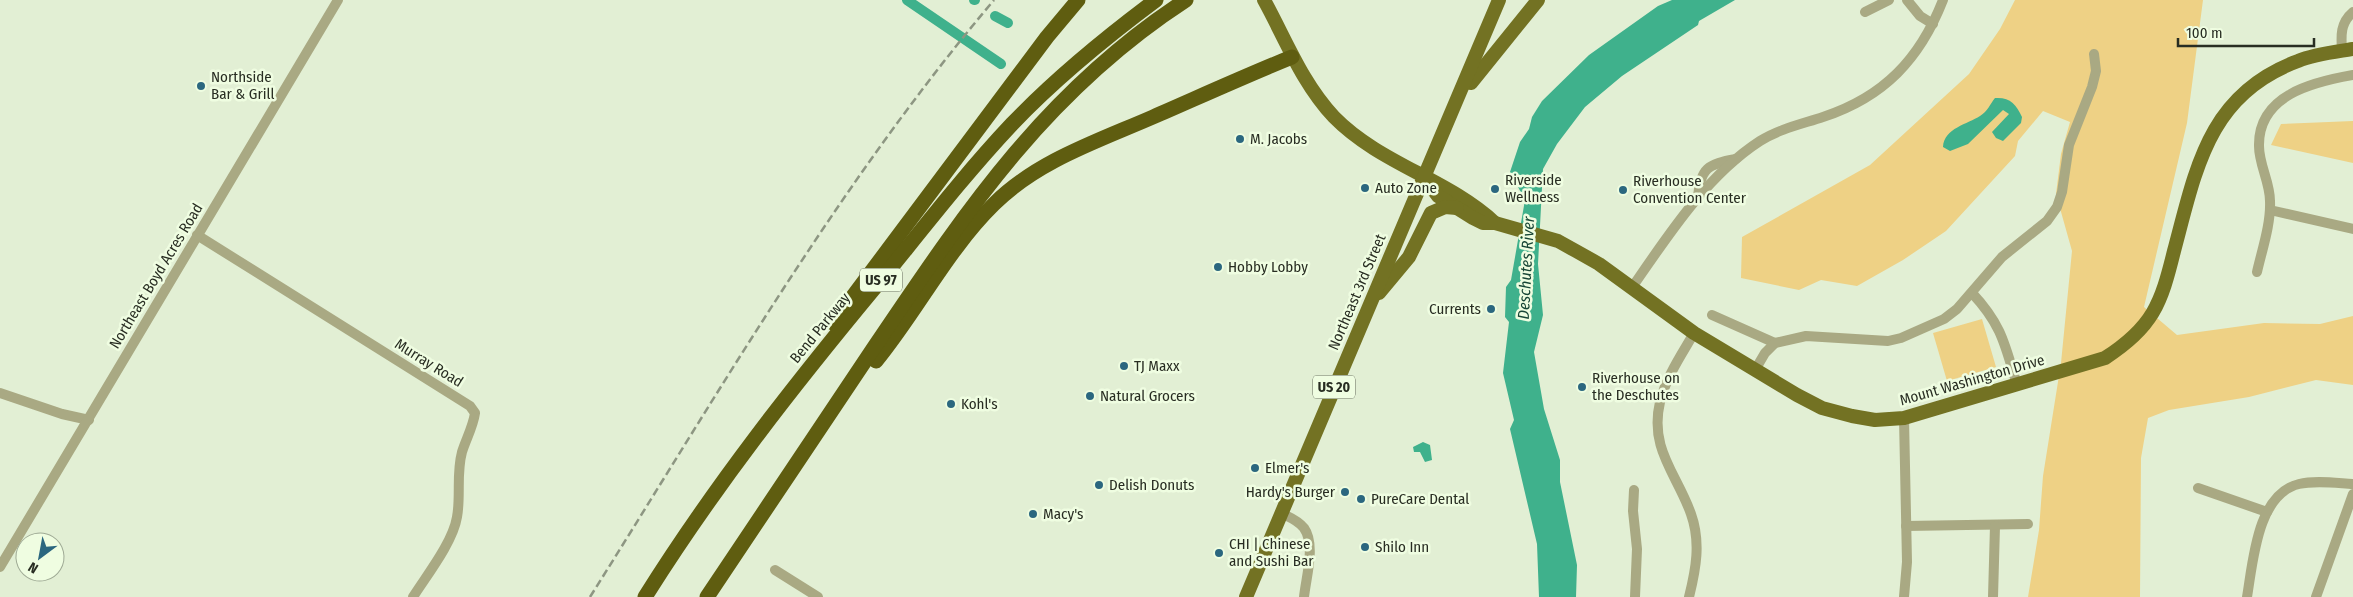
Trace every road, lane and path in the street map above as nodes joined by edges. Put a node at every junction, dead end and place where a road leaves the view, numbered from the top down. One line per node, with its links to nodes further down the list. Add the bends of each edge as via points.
1 (338, 0): 26 (street, Northeast Boyd Acres Road)
2 (1078, 0): 40 (highway, via 830,327)
3 (1139, 0): 18 (highway, via 1082,47)
4 (1156, 0): 18 (highway, Bend Parkway / US 97)
5 (1186, 0): 39 (highway, US 97, via 1126,42 1021,144 971,206)
6 (1264, 0): 17 (main road)
7 (1499, 0): 20 (main road, Northeast 3rd Street / US 20)
8 (1538, 0): 20 (main road)
9 (1888, 0): 12 (street)
10 (1907, 0): 14 (street, via 1920,16)
11 (1943, 0): 14 (street)
12 (1865, 12)
13 (2353, 12): 15 (street, via 2340,32)
14 (1934, 24): 28 (street, via 1916,54 1883,85 1825,117 1793,126 1760,141 1736,159 1698,198)
15 (2347, 50): 35 (main road, Mount Washington Drive, via 2299,60 2268,74 2220,118 2195,172 2164,290 2152,317 2129,343 2105,358)
16 (2094, 54): 29 (street, via 2096,71 2068,145 2057,207 2046,221 2002,257)
17 (1292, 57): 21 (main road, via 1335,118 1368,144); 39 (highway, via 1081,148 1021,181 994,204 959,245 892,342)
18 (1064, 74): 40 (highway, Bend Parkway / US 97, via 1012,125 953,193)
19 (2353, 76): 23 (street, via 2324,80 2306,87 2283,98 2270,111 2260,132 2259,146 2270,192)
20 (1461, 95): 21 (main road, Northeast 3rd Street / US 20)
21 (1424, 177): 22 (main road, Mount Washington Drive, via 1438,196); 24 (main road, Mount Washington Drive, via 1444,185 1478,207); 30 (main road, Northeast 3rd Street / US 20)
22 (1457, 208): 24 (main road, Mount Washington Drive, via 1483,223); 30 (main road, via 1445,207 1431,213 1409,257)
23 (2270, 210): 25 (street); 27 (street)
24 (1495, 223): 28 (main road, Mount Washington Drive, via 1558,241 1599,264)
25 (2353, 229)
26 (197, 236): 38 (street, Northeast Boyd Acres Road); 52 (street, Murray Road, via 470,406 475,413 461,453 457,518 448,541)
27 (2257, 272)
28 (1631, 289): 32 (main road, Mount Washington Drive)
29 (1972, 293): 33 (street, via 1944,319 1901,338 1874,342 1806,336); 35 (street, via 2002,334)
30 (1371, 303): 46 (main road, Northeast 3rd Street / US 20)
31 (1712, 316): 33 (street)
32 (1694, 333): 34 (main road, Mount Washington Drive); 59 (street, via 1668,382 1660,402 1658,420 1666,465 1690,513 1697,540 1698,556)
33 (1775, 343): 34 (street)
34 (1755, 370): 37 (main road, Mount Washington Drive, via 1822,408 1875,420)
35 (2017, 385): 37 (main road, Mount Washington Drive)
36 (0, 393): 38 (street)
37 (1904, 418): 48 (street)
38 (89, 420): 50 (street, Northeast Boyd Acres Road)
39 (822, 426): 54 (highway, US 97)
40 (760, 430): 53 (highway, Bend Parkway / US 97)
41 (2353, 484): 45 (street, via 2301,483 2283,491)
42 (2198, 488): 45 (street)
43 (1634, 490): 58 (street)
44 (2353, 494): 63 (street)
45 (2267, 512): 62 (street, via 2256,544)
46 (1281, 513): 56 (main road, Northeast 3rd Street / US 20); 57 (street, via 1303,527 1308,537)
47 (2028, 524): 49 (street)
48 (1906, 526): 49 (street); 60 (street)
49 (1995, 526): 61 (street)
50 (0, 567)
51 (775, 570): 55 (street)
52 (413, 597)
53 (645, 597)
54 (707, 597)
55 (818, 597)
56 (1246, 597)
57 (1304, 597)
58 (1635, 597)
59 (1689, 597)
60 (1904, 597)
61 (1993, 597)
62 (2248, 597)
63 (2316, 597)

